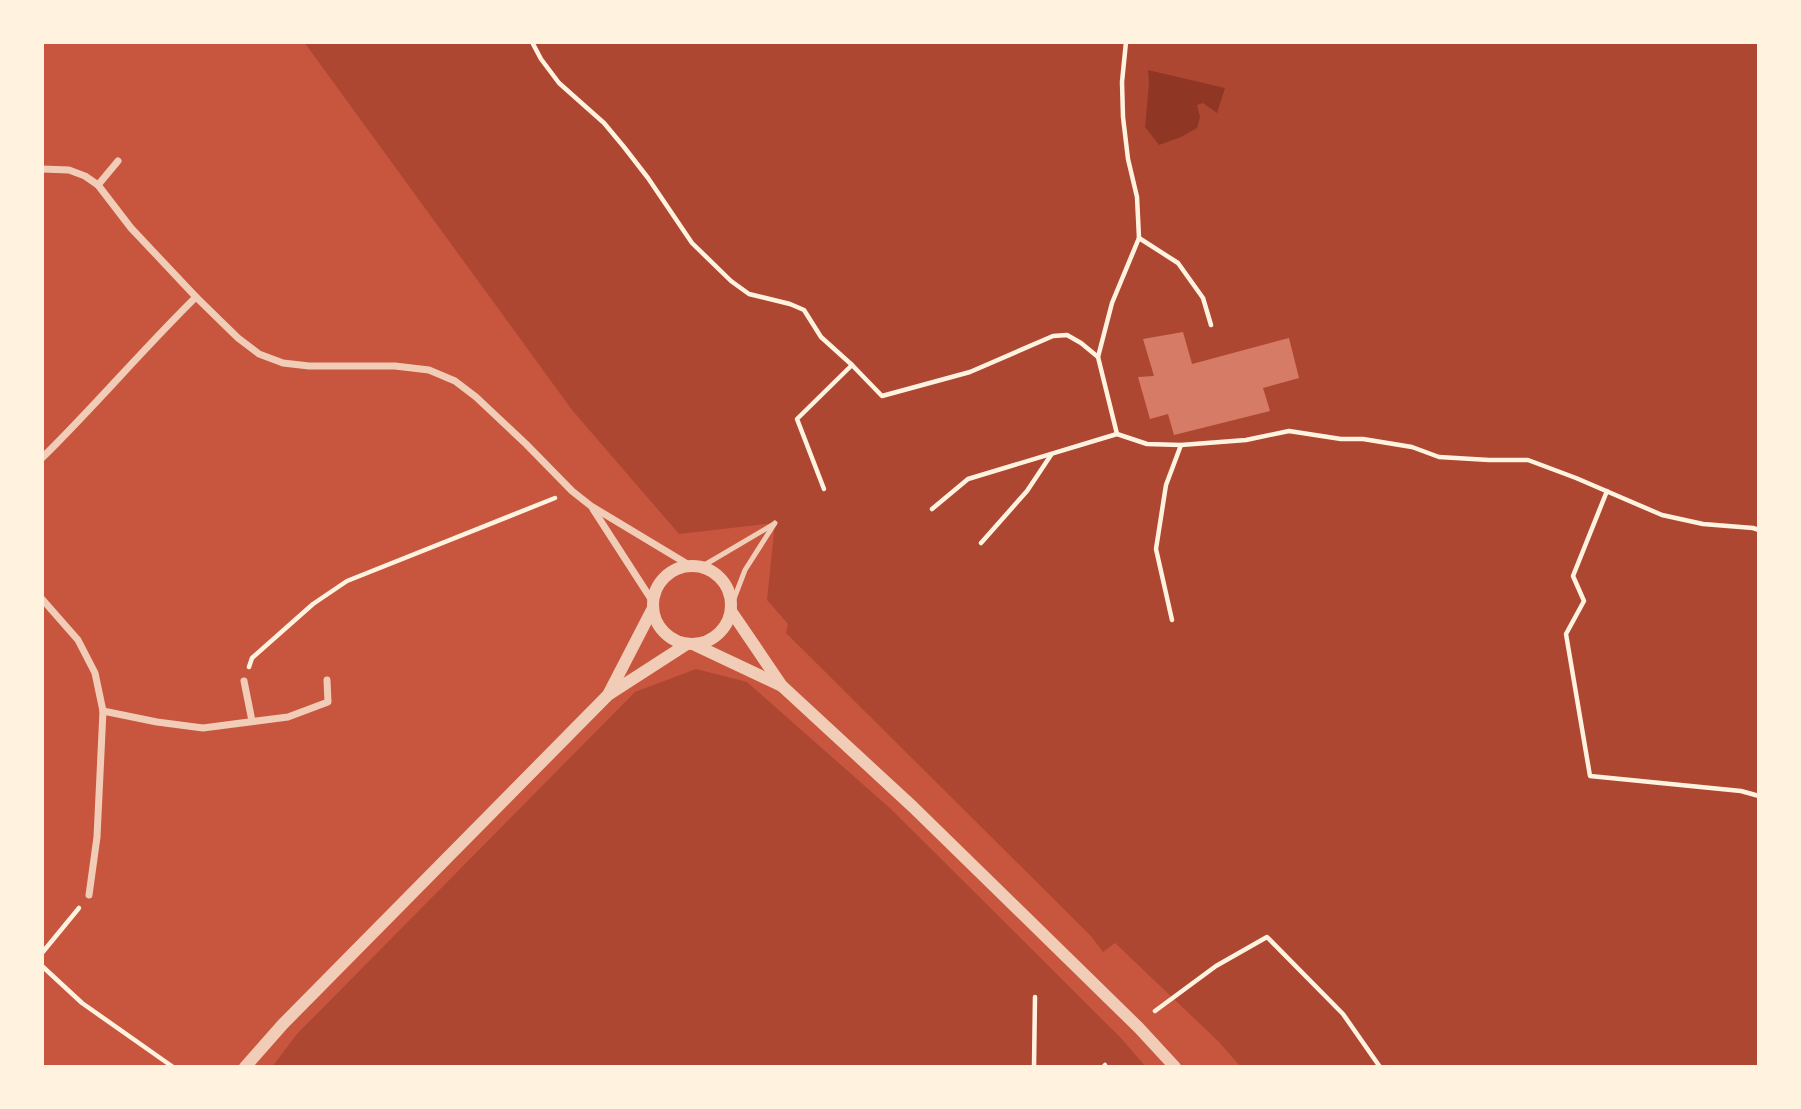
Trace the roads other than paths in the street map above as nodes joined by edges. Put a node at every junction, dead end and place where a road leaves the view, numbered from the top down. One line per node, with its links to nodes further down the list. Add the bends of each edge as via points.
1 (118, 161): 3 (street)
2 (42, 169): 3 (street, via 69,170)
3 (97, 185): 4 (street)
4 (196, 297): 5 (street); 6 (street, via 259,354 283,363 395,366 429,370 454,381)
5 (42, 458)
6 (591, 506): 7 (street); 9 (street)
7 (695, 566): 9 (street, via 668,574 655,591); 10 (street, via 713,571 723,580); 10 (lane, via 775,523 745,570)
8 (42, 598): 16 (street, via 78,640 95,673)
9 (653, 605): 11 (street, via 664,632); 15 (street)
10 (731, 608): 11 (street, via 718,635); 14 (street)
11 (690, 644): 14 (street); 15 (street)
12 (327, 680): 17 (street, via 328,702 288,718)
13 (244, 681): 17 (street)
14 (782, 686): 20 (street, via 913,807)
15 (608, 695): 19 (street)
16 (103, 711): 17 (street, via 204,728); 18 (street, via 97,837)
17 (251, 721)
18 (89, 895)
19 (245, 1067)
20 (1175, 1067)

